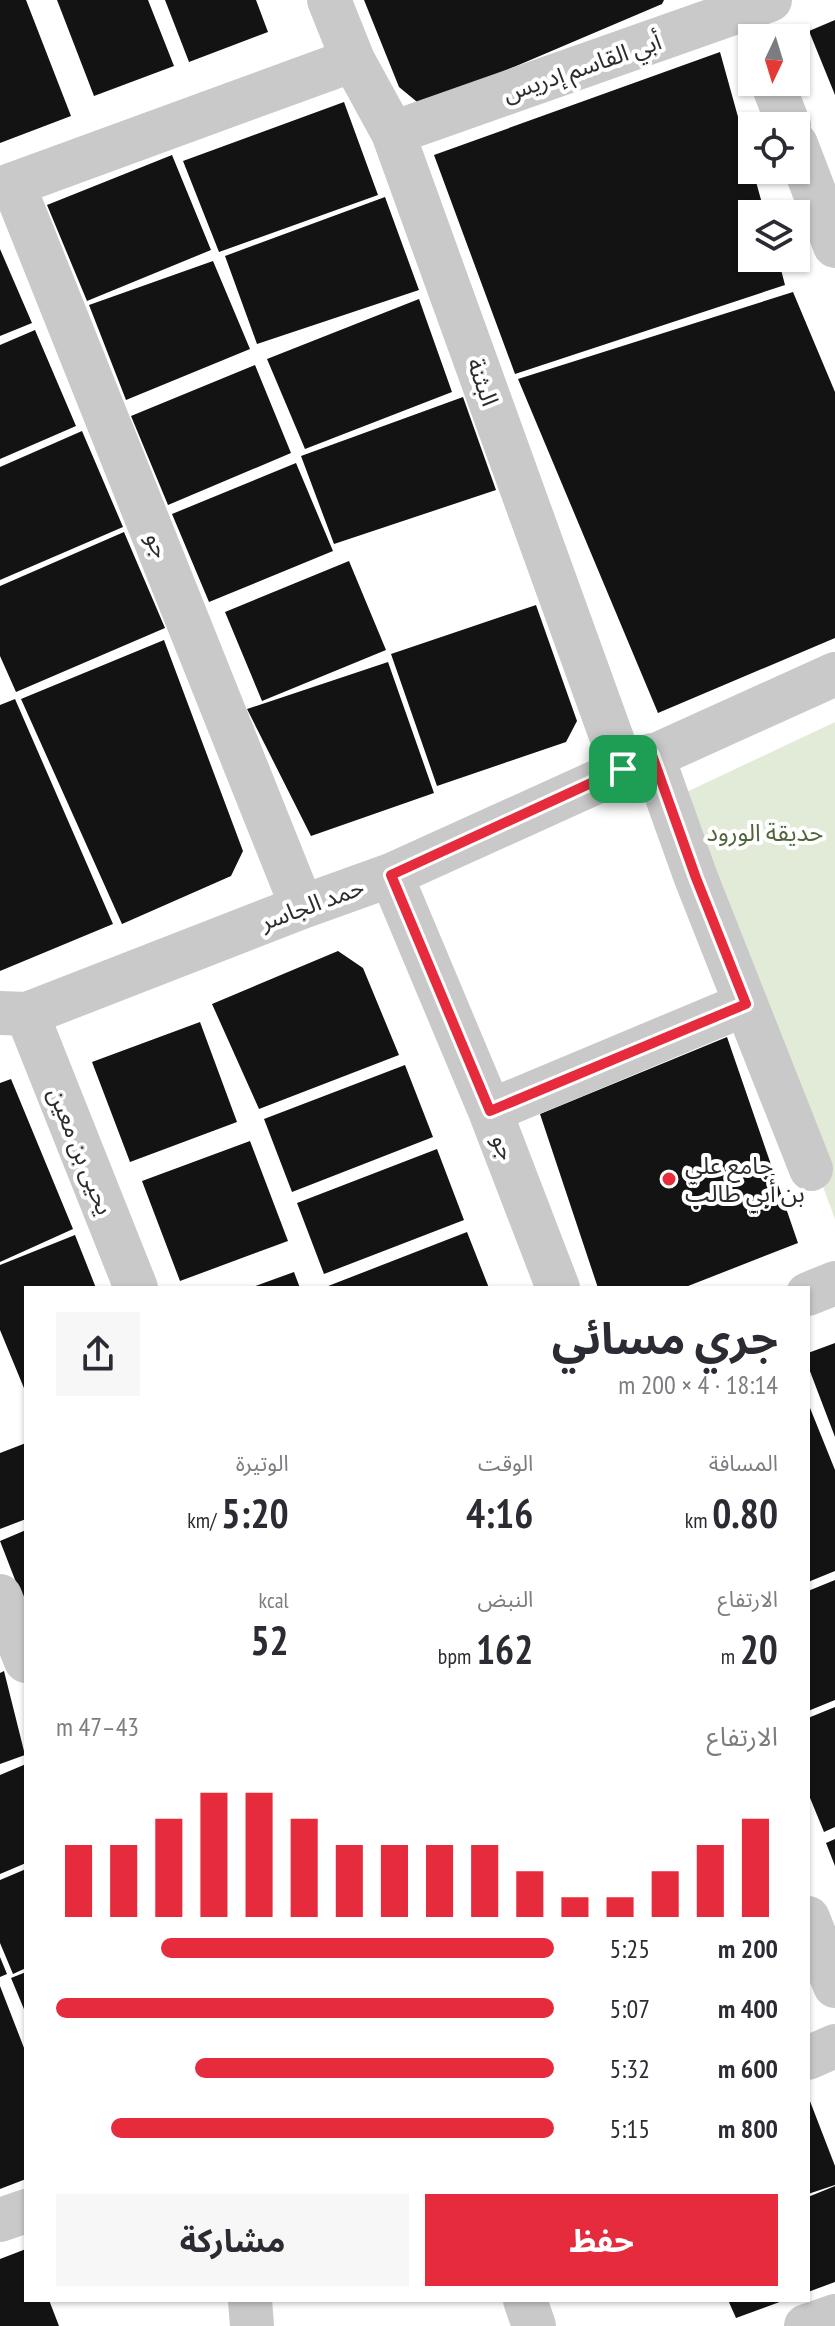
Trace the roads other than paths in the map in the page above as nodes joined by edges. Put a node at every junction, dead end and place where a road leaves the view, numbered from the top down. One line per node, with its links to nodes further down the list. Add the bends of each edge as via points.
1 (329, 0): 3 (street, البثنة)
2 (753, 12): 4 (street, أبي القاسم إدريس)
3 (353, 60): 4 (street, البثنة); 6 (street)
4 (393, 133): 9 (street, البثنة)
5 (810, 181): 7 (street)
6 (7, 186): 11 (street, جو)
7 (835, 246)
8 (835, 674): 9 (street, حمد الجاسر)
9 (638, 762): 10 (street, حمد الجاسر); 12 (street, البثنة, via 696,878)
10 (391, 875): 11 (street, حمد الجاسر); 14 (street, جو)
11 (302, 907): 13 (street, حمد الجاسر)
12 (746, 1004): 14 (street); 15 (street, البثنة)
13 (13, 1013): 17 (street, يحيى بن معين)
14 (490, 1111): 18 (street, جو)
15 (811, 1169)
16 (835, 1283): 19 (street)
17 (135, 1286)
18 (557, 1286)
19 (810, 1293)
20 (0, 1596): 21 (street)
21 (24, 1656)
22 (810, 1923): 23 (street)
23 (835, 1986)
24 (835, 2046): 25 (street)
25 (810, 2057)
26 (24, 2212): 27 (street)
27 (0, 2220)
28 (250, 2302): 31 (street)
29 (526, 2302): 32 (street)
30 (835, 2316): 33 (street)
31 (252, 2326)
32 (534, 2326)
33 (806, 2326)

